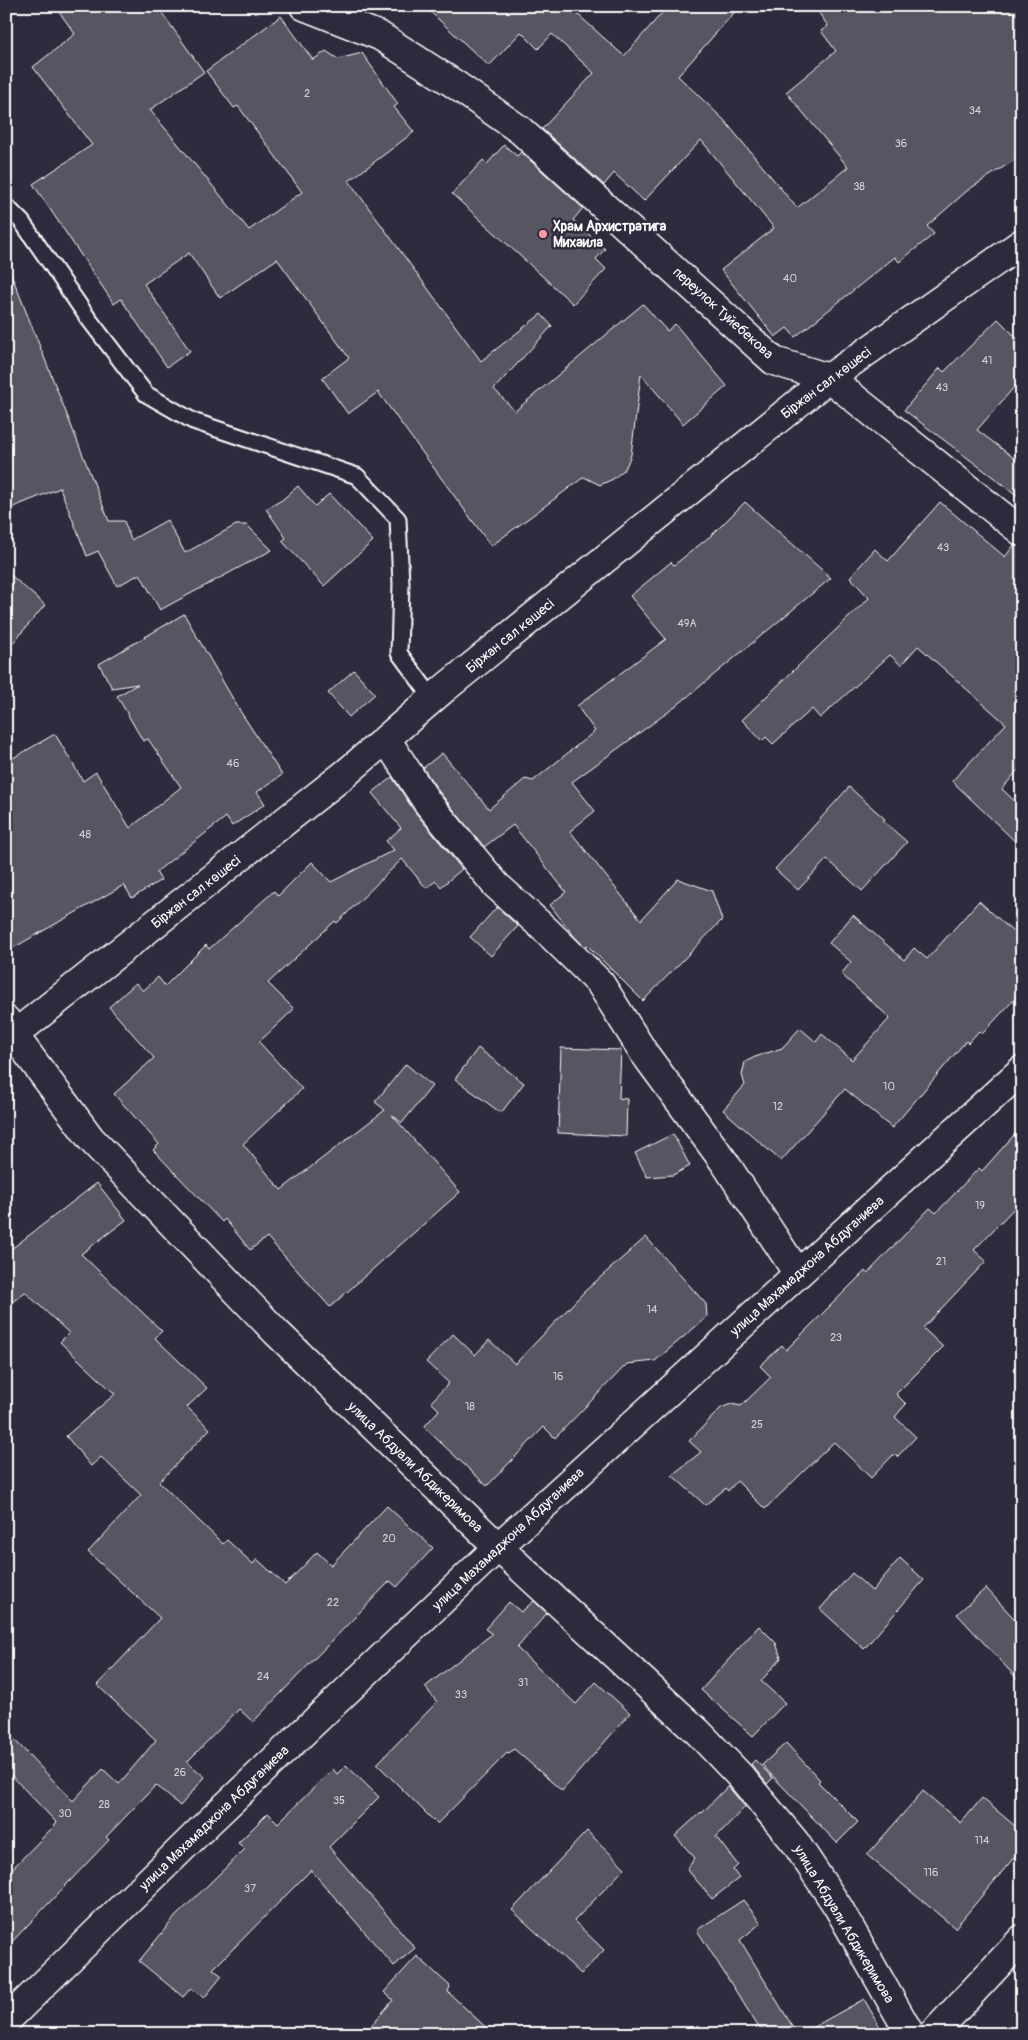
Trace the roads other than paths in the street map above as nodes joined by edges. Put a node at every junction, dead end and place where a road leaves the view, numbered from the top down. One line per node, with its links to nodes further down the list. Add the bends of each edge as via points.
1 (304, 6): 4 (street, переулок Туйебекова, via 380,36 461,88 520,130 774,361)
2 (6, 206): 6 (lane, via 22,222 88,318 146,394 192,421 357,476 398,519 401,584 398,653)
3 (1022, 242): 4 (street, Біржан сал көшесі)
4 (829, 378): 5 (street, переулок Туйебекова); 6 (street, Біржан сал көшесі)
5 (1022, 532)
6 (433, 699): 7 (street, Біржан сал көшесі)
7 (386, 739): 8 (street, Біржан сал көшесі); 10 (street, via 427,802 496,885 600,983 644,1054 725,1163)
8 (9, 1032): 11 (street, улица Абдуали Абдикеримова, via 91,1139 276,1332)
9 (1022, 1070): 10 (street, улица Махамаджона Абдуганиева)
10 (798, 1274): 11 (street, улица Махамаджона Абдуганиева)
11 (498, 1547): 13 (street, улица Махамаджона Абдуганиева, via 217,1814); 14 (street, улица Абдуали Абдикеримова, via 698,1732 741,1777 795,1842 838,1907)
12 (1022, 1939): 15 (street)
13 (6, 2021)
14 (910, 2034)
15 (933, 2034)

